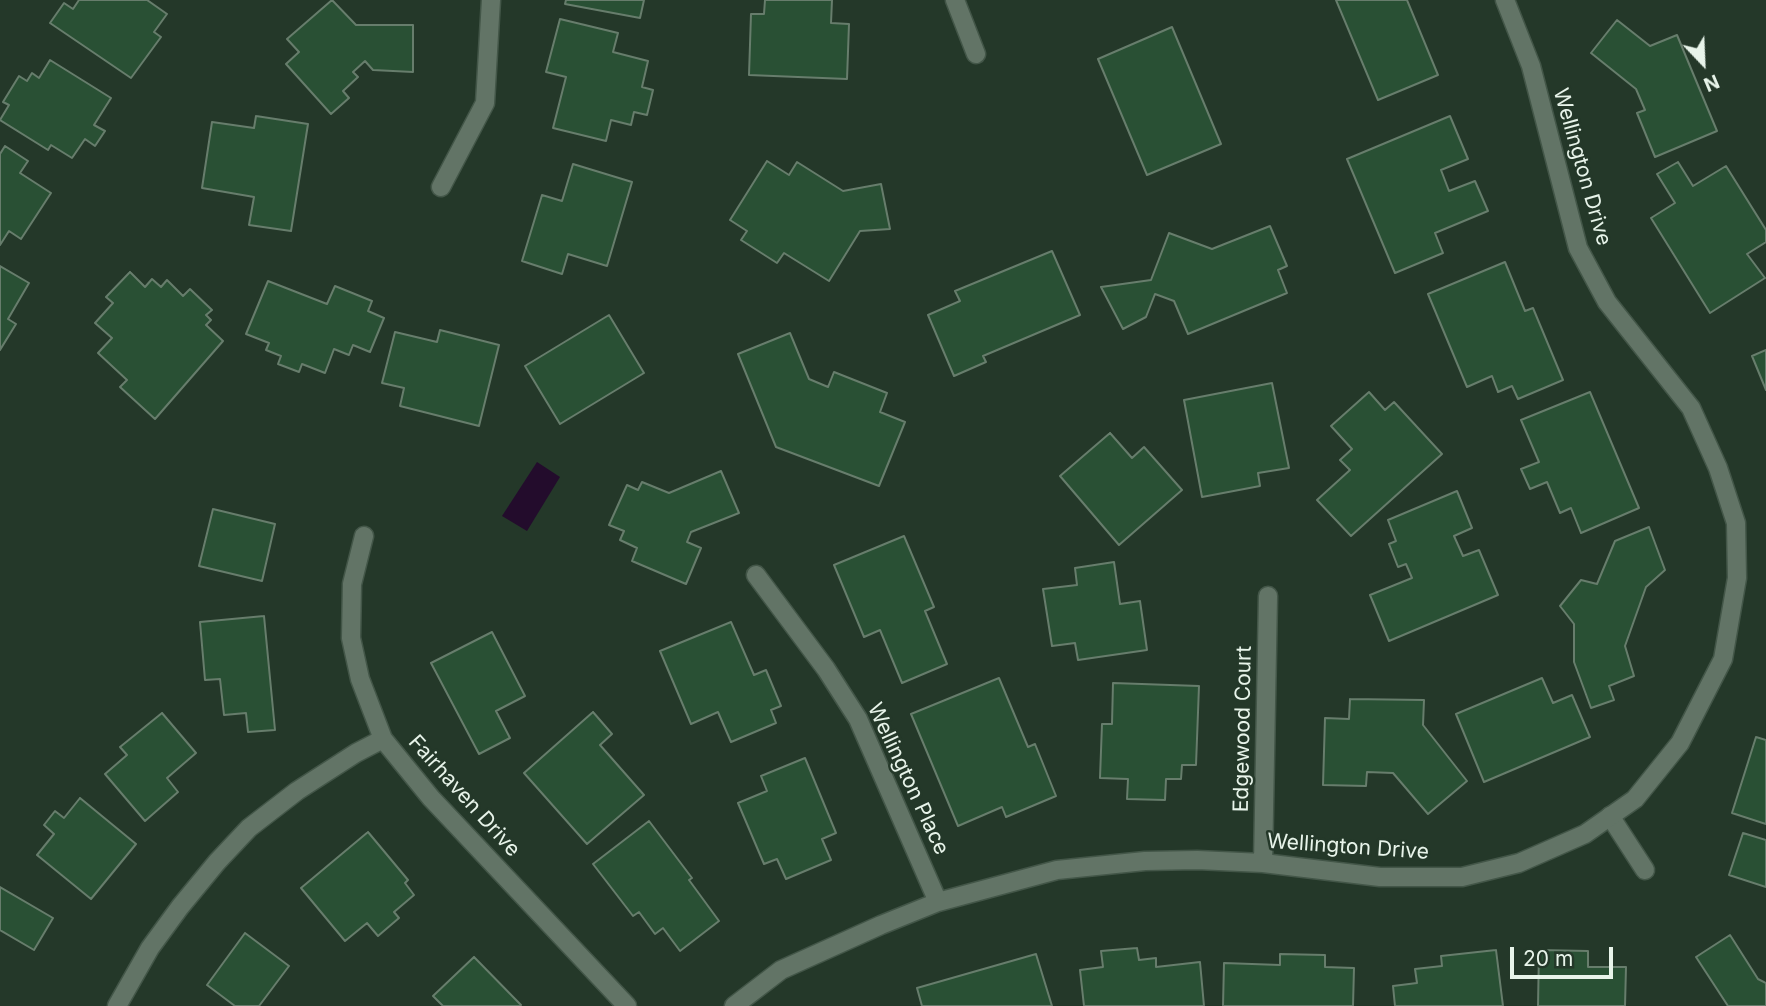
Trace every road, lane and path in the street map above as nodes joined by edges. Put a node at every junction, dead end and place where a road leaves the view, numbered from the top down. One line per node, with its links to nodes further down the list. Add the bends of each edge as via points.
1 (491, 0): 5 (street, via 485,103)
2 (955, 0): 4 (street)
3 (1505, 0): 10 (street, Wellington Drive, via 1531,66 1578,248 1607,302 1691,408 1736,523 1737,578 1723,659 1680,743 1634,799)
4 (976, 54)
5 (440, 187)
6 (364, 536): 9 (street, Fairhaven Drive, via 352,584 351,638 360,679)
7 (756, 575): 13 (street, Wellington Place, via 858,719)
8 (1268, 596): 11 (street, Edgewood Court)
9 (383, 739): 14 (street, via 297,791 249,828 180,906); 15 (street, Fairhaven Drive, via 431,798)
10 (1610, 816): 11 (street, Wellington Drive, via 1585,834 1518,863 1462,877 1380,877); 12 (street)
11 (1263, 863): 13 (street, Wellington Drive, via 1145,861 1060,870)
12 (1645, 870)
13 (938, 902): 16 (street, Wellington Drive, via 781,970)
14 (117, 1006)
15 (627, 1006)
16 (734, 1006)

